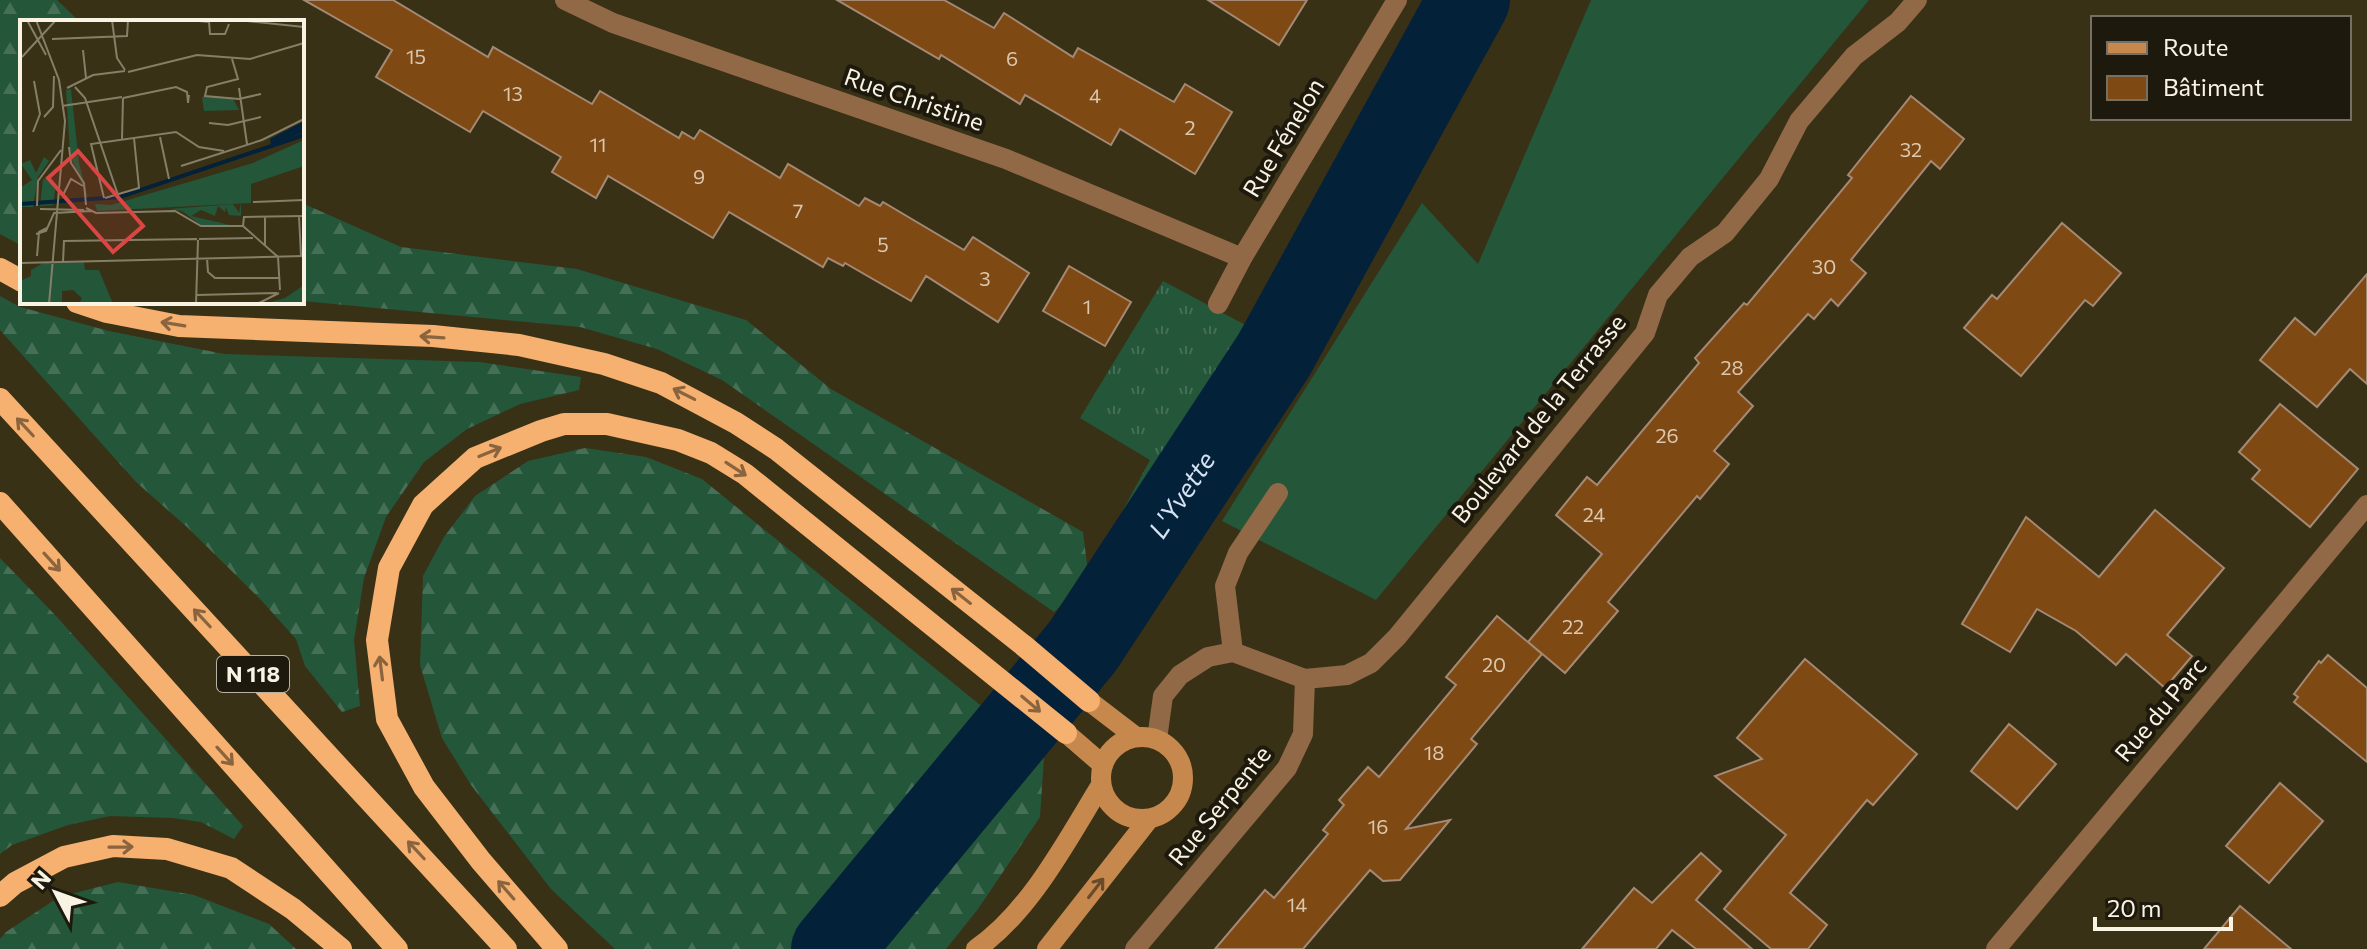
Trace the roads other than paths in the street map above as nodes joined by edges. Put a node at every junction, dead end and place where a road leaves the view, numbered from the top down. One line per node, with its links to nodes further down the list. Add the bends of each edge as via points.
1 (565, 0): 4 (street, Rue Christine, via 613,23 1006,159)
2 (1397, 0): 4 (street, Rue Fénelon)
3 (1917, 0): 14 (street, Boulevard de la Terrasse, via 1854,56 1799,121 1769,179 1725,233 1690,257 1658,295 1645,333 1397,637 1371,663 1347,675)
4 (1242, 258): 8 (street, Rue Fénelon)
5 (0, 269): 6 (highway)
6 (20, 280)
7 (83, 304): 15 (highway, one-way to 7, via 776,449 661,383 519,345 433,336 179,326)
8 (1218, 304)
9 (0, 399): 23 (highway, N 118, one-way to 9)
10 (1278, 493): 13 (street, via 1238,553 1225,586)
11 (0, 503): 22 (highway, one-way to 22)
12 (2367, 505): 28 (street, Rue du Parc)
13 (1233, 652): 14 (street, Boulevard de la Terrasse); 17 (street, via 1208,657 1180,675 1163,696)
14 (1305, 679): 27 (street, Rue Serpente, via 1303,734 1287,768)
15 (1089, 701): 17 (main road)
16 (1066, 733): 18 (main road); 24 (highway, one-way to 16, via 424,787 387,719 377,640 389,568 423,505 475,458 564,424 607,424 711,453 745,474)
17 (1147, 738): 18 (main road, via 1115,746); 19 (main road, via 1178,756 1184,782 1173,806)
18 (1102, 775): 19 (main road, via 1105,797 1113,808); 25 (main road, via 1044,879)
19 (1149, 819): 26 (main road, one-way to 19)
20 (0, 896): 21 (highway, one-way to 21, via 64,857 113,846 167,849 231,868)
21 (341, 949)
22 (397, 949)
23 (506, 949)
24 (557, 949)
25 (976, 949)
26 (1047, 949)
27 (1135, 949)
28 (1996, 949)

